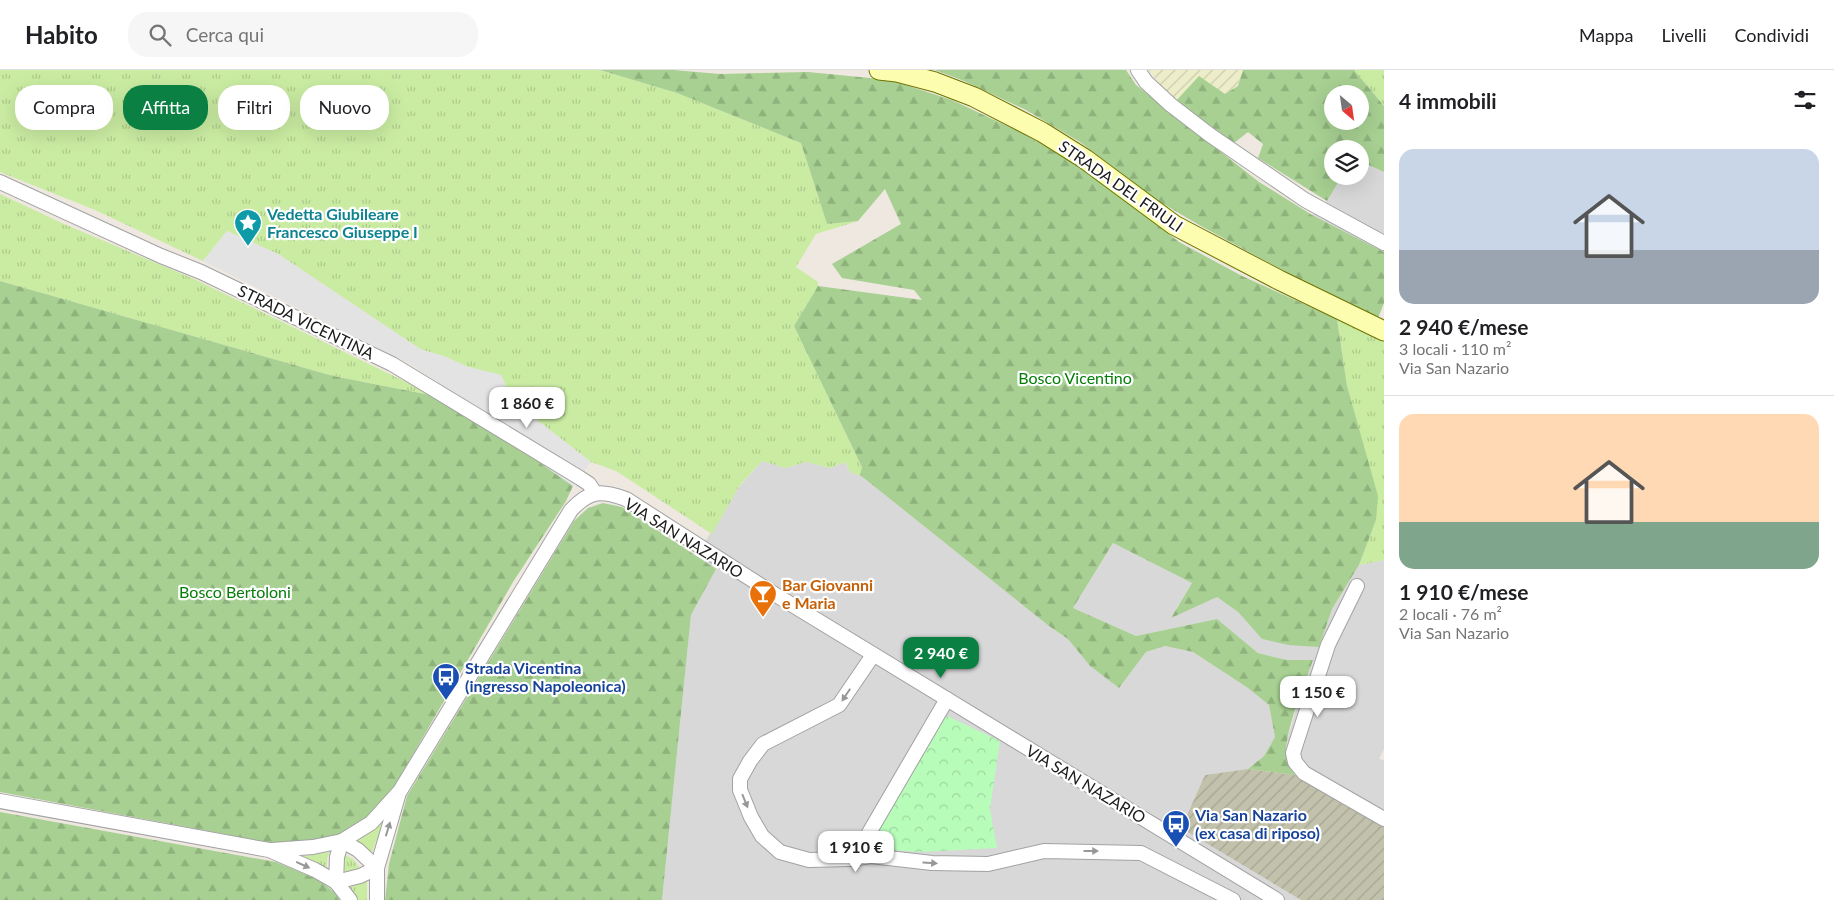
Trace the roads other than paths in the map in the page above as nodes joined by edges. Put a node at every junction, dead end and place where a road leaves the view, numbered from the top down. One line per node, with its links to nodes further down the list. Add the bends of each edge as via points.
1 (879, 70): 5 (main road, STRADA DEL FRIULI, via 935,82 974,97 1042,132 1085,159 1174,225)
2 (1138, 70): 4 (street, via 1171,105 1210,136 1305,200)
3 (0, 182): 6 (street, STRADA VICENTINA, via 201,272 392,364 580,478)
4 (1384, 243)
5 (1384, 331)
6 (595, 492): 8 (street, VIA SAN NAZARIO, via 626,499); 10 (street, via 571,510)
7 (1357, 586): 12 (street, via 1328,645 1293,753 1295,762 1304,773)
8 (873, 655): 9 (street, VIA SAN NAZARIO); 15 (street, one-way to 15, via 839,705 763,744 740,779 740,790 758,830 780,852 809,860)
9 (946, 699): 15 (street, via 866,838 864,852); 21 (street, VIA SAN NAZARIO)
10 (400, 791): 13 (street, via 371,823); 16 (street, one-way to 10)
11 (0, 801): 14 (street)
12 (1384, 820)
13 (342, 841): 14 (street); 16 (street, via 358,850); 17 (street, via 337,857)
14 (269, 850): 17 (street, one-way to 17)
15 (871, 856): 20 (street, one-way to 20, via 932,863 988,864 1044,851 1141,853)
16 (377, 868): 17 (street); 19 (street)
17 (336, 882): 18 (street)
18 (350, 900)
19 (377, 900)
20 (1233, 900)
21 (1277, 900)

